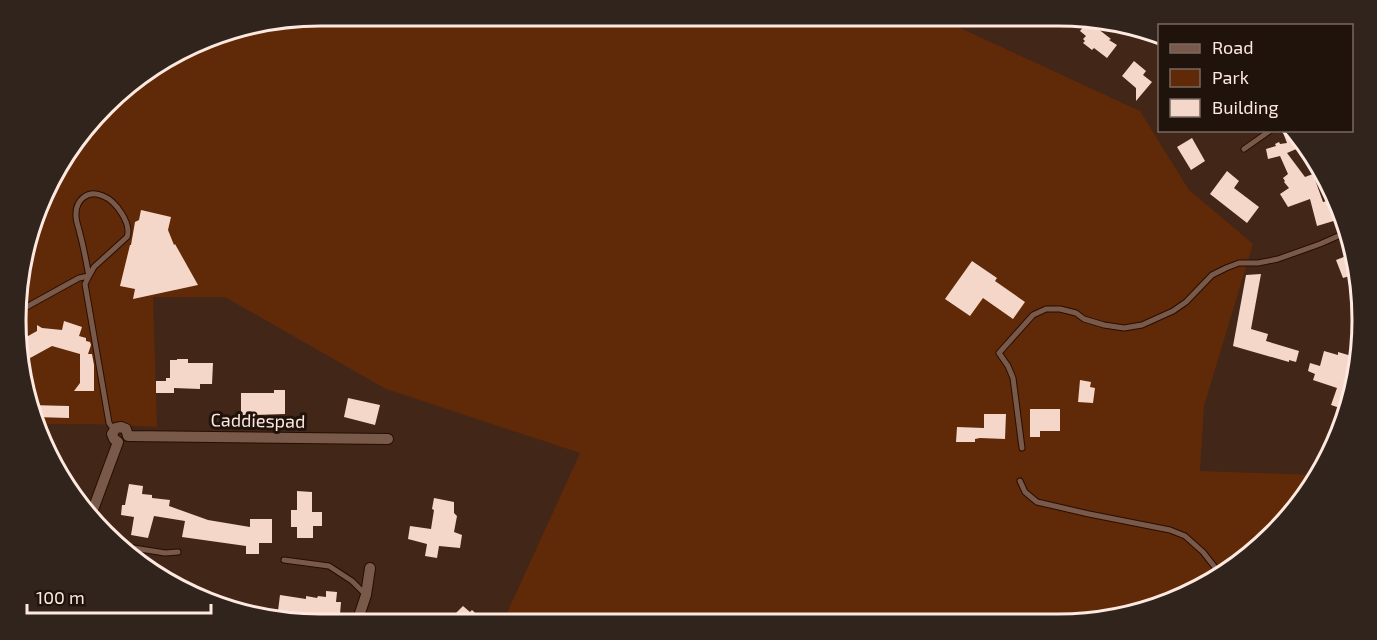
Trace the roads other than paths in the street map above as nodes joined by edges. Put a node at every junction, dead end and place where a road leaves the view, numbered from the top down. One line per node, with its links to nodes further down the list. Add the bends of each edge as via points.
1 (1268, 132): 2 (lane)
2 (1244, 149)
3 (1339, 236): 9 (lane, via 1278,259 1226,268 1212,275 1173,311 1142,325 1104,325 1060,309 1046,309 1033,315 999,353 1013,378)
4 (89, 276): 4 (lane, via 76,215 77,205 89,194 105,196 115,205 126,219 129,231); 5 (lane); 6 (lane, via 85,284 109,423)
5 (26, 307)
6 (114, 430): 7 (street, via 113,437)
7 (123, 439): 8 (street, Caddiespad); 11 (street)
8 (388, 440)
9 (1022, 448)
10 (1020, 481): 16 (lane, via 1025,492 1037,502 1185,536)
11 (94, 508)
12 (134, 548): 13 (lane)
13 (178, 552)
14 (284, 560): 17 (lane, via 329,566)
15 (370, 568): 17 (street)
16 (1216, 568)
17 (366, 595): 18 (street)
18 (360, 614)

